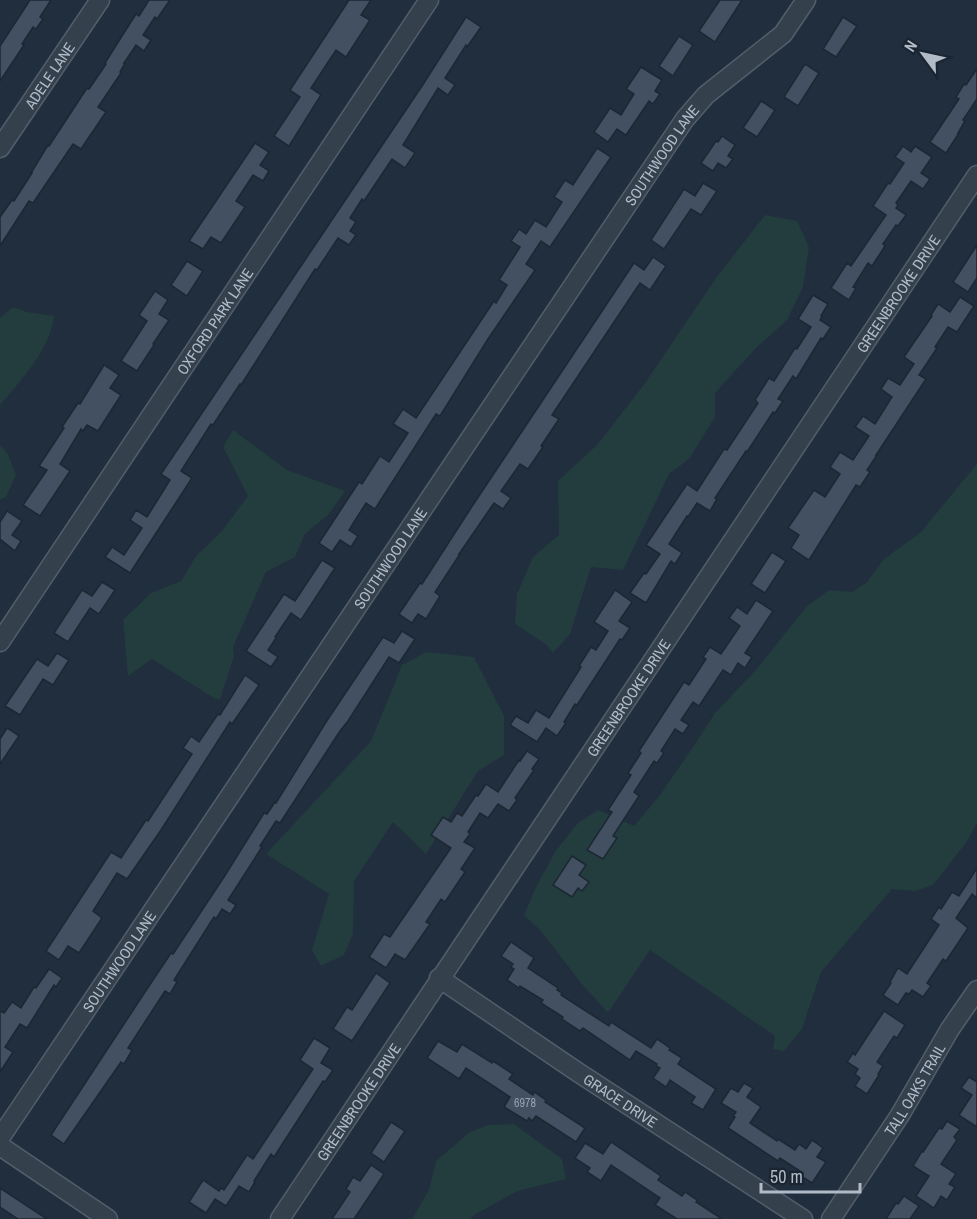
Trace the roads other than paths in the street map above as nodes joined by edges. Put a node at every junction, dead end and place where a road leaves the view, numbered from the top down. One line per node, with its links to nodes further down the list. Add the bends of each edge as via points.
1 (99, 0): 4 (street, ADELE LANE)
2 (429, 0): 6 (street, OXFORD PARK LANE)
3 (806, 0): 9 (street, SOUTHWOOD LANE, via 783,34 706,94 686,119)
4 (0, 148)
5 (977, 175): 7 (street, GREENBROOKE DRIVE)
6 (0, 642)
7 (440, 978): 12 (street, GREENBROOKE DRIVE); 13 (street, GRACE DRIVE)
8 (977, 990): 14 (street, TALL OAKS TRAIL)
9 (0, 1138)
10 (0, 1146): 11 (street)
11 (108, 1219)
12 (280, 1219)
13 (803, 1219)
14 (831, 1219)

